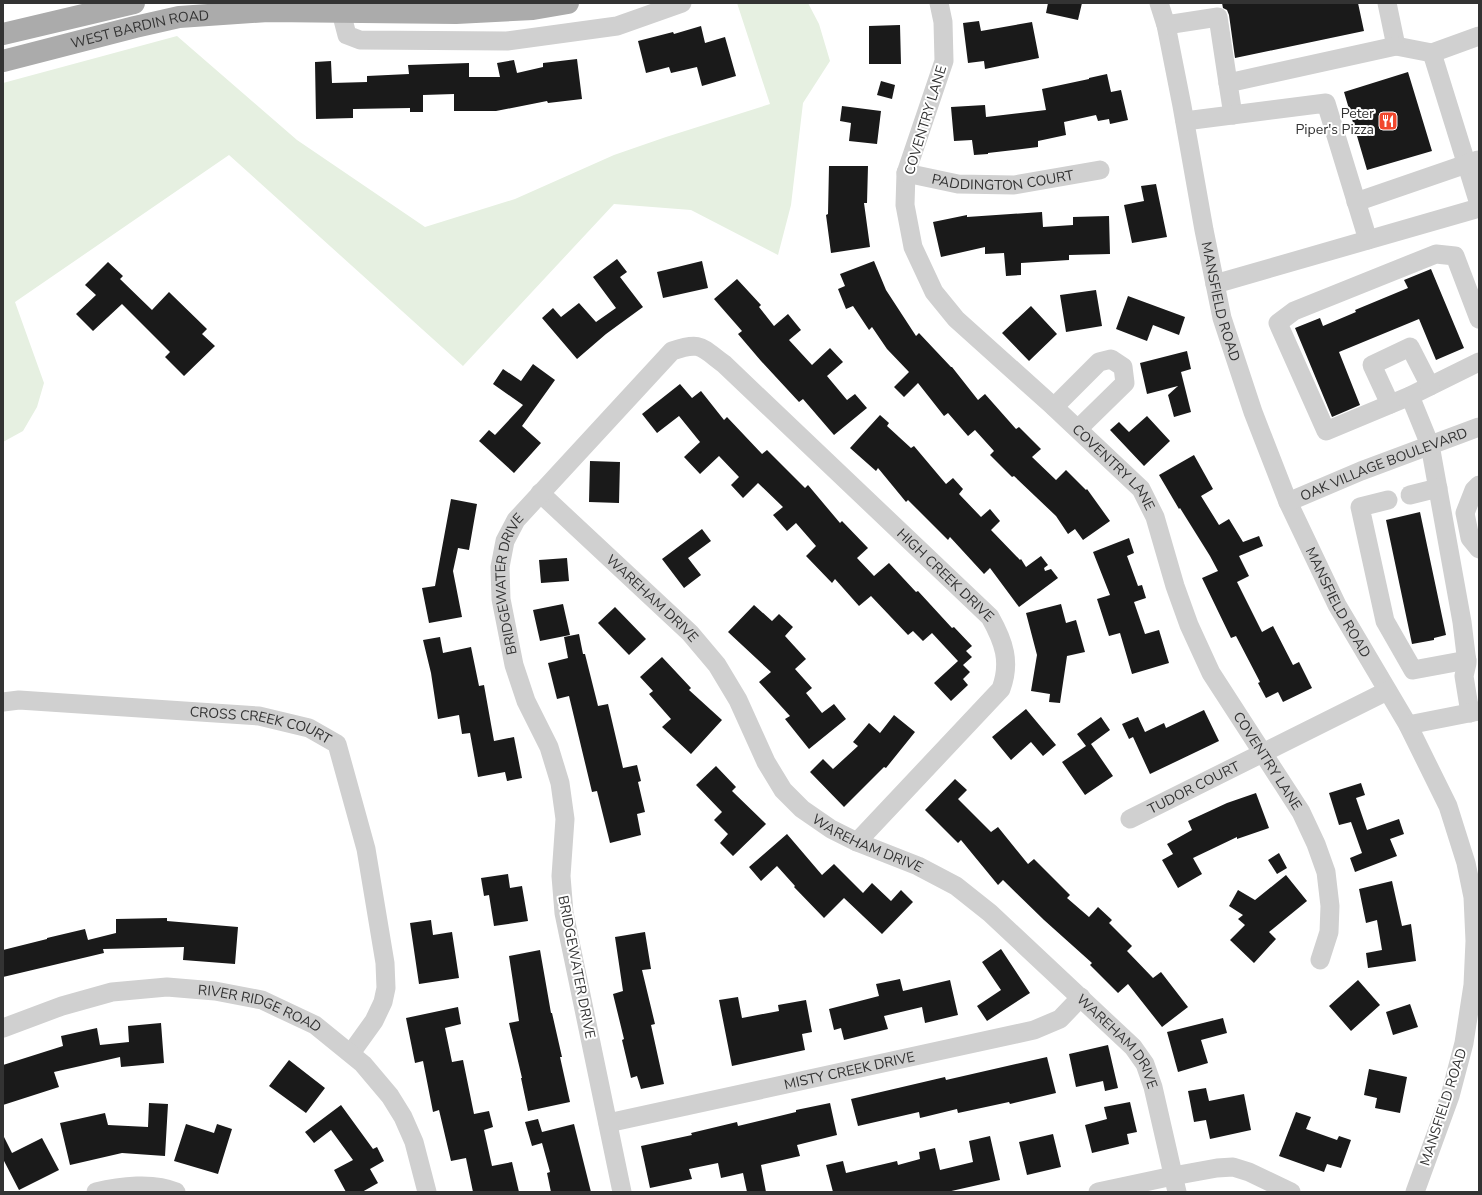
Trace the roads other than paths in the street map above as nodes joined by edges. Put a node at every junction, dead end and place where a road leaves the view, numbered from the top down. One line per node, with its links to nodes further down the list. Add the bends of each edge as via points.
1 (134, 3): 10 (main road, WEST BARDIN ROAD)
2 (568, 3): 8 (main road, WEST BARDIN ROAD, via 533,9 456,13)
3 (682, 3): 8 (street, via 617,26 508,41 360,40 347,34)
4 (939, 3): 20 (street, COVENTRY LANE, via 943,22 944,61)
5 (1159, 3): 9 (street, MANSFIELD ROAD)
6 (1387, 3): 12 (street)
7 (228, 9): 8 (main road, WEST BARDIN ROAD); 14 (main road, WEST BARDIN ROAD, via 135,26)
8 (341, 12)
9 (1166, 25): 15 (street, via 1218,17); 17 (street, MANSFIELD ROAD)
10 (3, 34)
11 (1478, 40): 13 (street)
12 (1396, 46): 13 (street); 15 (street)
13 (1432, 52): 18 (street)
14 (3, 61)
15 (1228, 83): 16 (street)
16 (1233, 115): 17 (street); 21 (street, via 1326,103)
17 (1185, 121): 25 (street, MANSFIELD ROAD)
18 (1473, 162): 21 (street); 22 (street)
19 (1100, 170): 20 (street, PADDINGTON COURT, via 1014,185 958,184)
20 (906, 173): 32 (street, COVENTRY LANE, via 905,204 913,247 934,292 956,319)
21 (1356, 202): 24 (street)
22 (1479, 204)
23 (1479, 208): 24 (street)
24 (1368, 240): 25 (street)
25 (1215, 284): 41 (street, MANSFIELD ROAD, via 1222,318 1252,412)
26 (1479, 319): 31 (street, via 1455,256 1436,254 1294,311 1278,323 1326,431)
27 (688, 346): 38 (street, BRIDGEWATER DRIVE, via 672,351); 50 (street, HIGH CREEK DRIVE, via 702,347 724,364 990,617 998,632 1007,662 1006,676 1001,689)
28 (1479, 362): 29 (street)
29 (1430, 386): 30 (street); 31 (street, via 1410,347 1372,365)
30 (1410, 396): 31 (street); 35 (street)
31 (1390, 404)
32 (1054, 407): 34 (street, COVENTRY LANE); 34 (street, via 1099,362 1111,359 1123,367 1124,383)
33 (1479, 427): 35 (street, OAK VILLAGE BOULEVARD)
34 (1078, 429): 48 (street, COVENTRY LANE, via 1141,489 1155,518 1189,626 1211,673)
35 (1430, 445): 37 (street); 41 (street, OAK VILLAGE BOULEVARD)
36 (1479, 485): 42 (street, via 1474,490 1465,513 1470,538)
37 (1438, 488): 39 (street); 43 (street)
38 (540, 493): 50 (street, WAREHAM DRIVE, via 690,633 717,665 738,700 766,762 783,790 802,809 831,830); 57 (street, BRIDGEWATER DRIVE, via 516,520 505,541 500,566 501,599 514,665 526,700 549,747 560,783 565,820 561,876 564,913)
39 (1410, 495)
40 (1388, 500): 43 (street, via 1360,507 1385,621 1413,670)
41 (1288, 502): 44 (street, MANSFIELD ROAD, via 1337,605)
42 (1479, 549)
43 (1467, 660): 46 (street, via 1464,676)
44 (1387, 691): 47 (street, MANSFIELD ROAD); 48 (street, TUDOR COURT)
45 (3, 702): 56 (street, CROSS CREEK COURT, via 19,700 259,716 309,728 337,744 366,850 385,963 386,988 383,1002 374,1021)
46 (1475, 712): 47 (street)
47 (1408, 725): 51 (street, MANSFIELD ROAD)
48 (1263, 753): 49 (street, TUDOR COURT); 52 (street, COVENTRY LANE, via 1301,812 1326,872 1330,906 1329,932)
49 (1130, 819)
50 (857, 842): 53 (street, WAREHAM DRIVE, via 918,866 956,886 990,913)
51 (1472, 862): 55 (street, MANSFIELD ROAD, via 1475,941)
52 (1320, 960)
53 (1081, 998): 57 (street, MISTY CREEK DRIVE, via 1060,1019 1034,1030); 58 (street, WAREHAM DRIVE, via 1133,1047 1145,1064 1153,1086)
54 (3, 1028): 56 (street, RIVER RIDGE ROAD, via 62,1006 112,992 167,986 215,991 262,1000 315,1025)
55 (1470, 1050): 65 (street, MANSFIELD ROAD, via 1450,1096)
56 (351, 1053): 61 (street, RIVER RIDGE ROAD, via 390,1096 403,1117 414,1142)
57 (608, 1123): 62 (street, BRIDGEWATER DRIVE)
58 (1175, 1184): 63 (street); 64 (street, via 1217,1168 1233,1167)
59 (96, 1192): 60 (street, via 117,1187 162,1187)
60 (176, 1192)
61 (427, 1192)
62 (622, 1192)
63 (1098, 1192)
64 (1292, 1192)
65 (1415, 1192)

